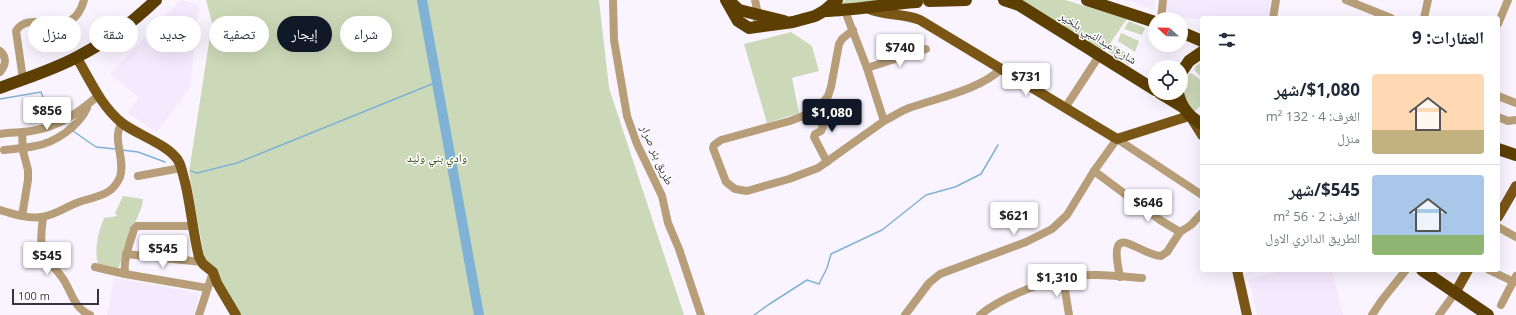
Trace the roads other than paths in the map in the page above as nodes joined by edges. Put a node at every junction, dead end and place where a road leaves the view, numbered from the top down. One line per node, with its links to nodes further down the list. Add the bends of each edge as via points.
1 (84, 0): 43 (street, via 76,18 68,22 34,22 18,27 16,31)
2 (613, 0): 103 (street, طريق بئر صرار, via 614,40 627,116 637,144 662,196 668,223)
3 (727, 0): 23 (highway)
4 (750, 0): 23 (street)
5 (755, 0): 22 (street)
6 (837, 0): 19 (highway)
7 (966, 0): 14 (highway)
8 (1004, 0): 37 (highway, شارع عبدالنبي بلخير, via 1019,5)
9 (1086, 0): 28 (highway)
10 (1163, 0): 21 (street)
11 (1276, 0): 24 (street)
12 (1346, 0): 17 (street)
13 (1428, 0): 26 (street)
14 (922, 1): 18 (highway)
15 (1506, 1): 27 (street)
16 (151, 2): 38 (highway, via 106,40)
17 (1357, 2): 25 (street)
18 (867, 8): 20 (highway); 41 (main road, via 920,20)
19 (824, 11): 20 (highway); 29 (highway)
20 (845, 11): 31 (street)
21 (1162, 12)
22 (758, 14): 23 (highway); 29 (highway); 30 (street)
23 (739, 15): 30 (highway, via 746,26)
24 (1273, 16)
25 (1387, 16)
26 (1424, 16)
27 (1500, 18)
28 (1148, 20)
29 (793, 22): 30 (highway)
30 (755, 27)
31 (853, 30): 40 (street); 53 (street, via 839,44 828,96)
32 (1188, 35): 33 (highway)
33 (1200, 40)
34 (926, 49): 40 (street)
35 (0, 51): 42 (street, via 5,58)
36 (1200, 53): 39 (highway)
37 (1099, 56): 44 (highway, شارع عبدالنبي بلخير); 52 (street)
38 (77, 58): 43 (highway); 46 (main road)
39 (1188, 62)
40 (867, 68): 57 (street)
41 (1001, 70): 52 (main road); 57 (street, via 982,82 907,109)
42 (0, 72)
43 (23, 79): 45 (highway)
44 (1148, 86)
45 (0, 88)
46 (99, 95): 51 (street); 59 (main road)
47 (1500, 97): 50 (street)
48 (1170, 100): 54 (highway)
49 (1182, 100): 54 (highway)
50 (1516, 103)
51 (89, 104): 60 (street, via 56,125); 64 (street, via 80,119 59,136 36,146)
52 (1066, 108): 63 (main road)
53 (816, 111): 68 (street, via 823,127 814,136); 68 (street, via 721,140 713,148 726,182 730,187 747,191 794,178)
54 (1188, 113): 58 (highway); 61 (main road); 63 (main road)
55 (1500, 118): 56 (street, via 1508,121)
56 (1516, 120)
57 (884, 121): 68 (street)
58 (1200, 122)
59 (122, 123): 69 (main road, via 168,150); 78 (street, via 118,133 122,163 117,183 113,188)
60 (22, 132): 62 (street); 64 (street)
61 (1200, 132)
62 (0, 134)
63 (1117, 139): 70 (street); 73 (street)
64 (22, 148): 65 (street); 76 (street, via 28,170)
65 (4, 150)
66 (1500, 150): 67 (highway)
67 (1516, 155)
68 (827, 162)
69 (181, 168): 71 (street); 79 (main road)
70 (1094, 171): 81 (street); 104 (street, via 1067,215 1052,229 1026,242 940,274 929,283)
71 (138, 176)
72 (1516, 186): 75 (main road)
73 (1200, 194)
74 (0, 210): 76 (street)
75 (1500, 214)
76 (22, 216): 78 (street)
77 (1200, 216): 81 (street)
78 (43, 217): 100 (street, via 42,249 47,262 61,276 72,298)
79 (194, 226): 83 (street, via 137,226); 84 (main road, via 197,250)
80 (1500, 228): 82 (street)
81 (1180, 232): 94 (street, via 1167,252 1161,256 1129,242 1122,243 1116,257)
82 (1516, 237)
83 (126, 254): 84 (street); 92 (street)
84 (202, 262): 86 (main road)
85 (95, 267): 92 (street)
86 (213, 272): 97 (street); 102 (main road, via 217,284)
87 (1237, 272): 107 (main road)
88 (1404, 272): 108 (street)
89 (1425, 272): 98 (highway)
90 (1467, 272): 98 (main road)
91 (1495, 272): 96 (street)
92 (124, 274): 97 (street)
93 (1063, 277): 94 (street); 105 (street, via 1018,293 988,308); 106 (street)
94 (1120, 277): 95 (street)
95 (1142, 278)
96 (1515, 279): 99 (street)
97 (207, 288): 101 (street)
98 (1455, 293): 109 (street); 110 (highway)
99 (1501, 305)
100 (90, 315)
101 (199, 315)
102 (236, 315)
103 (702, 315)
104 (905, 315)
105 (980, 315)
106 (1069, 315)
107 (1246, 315)
108 (1372, 315)
109 (1439, 315)
110 (1488, 315)

